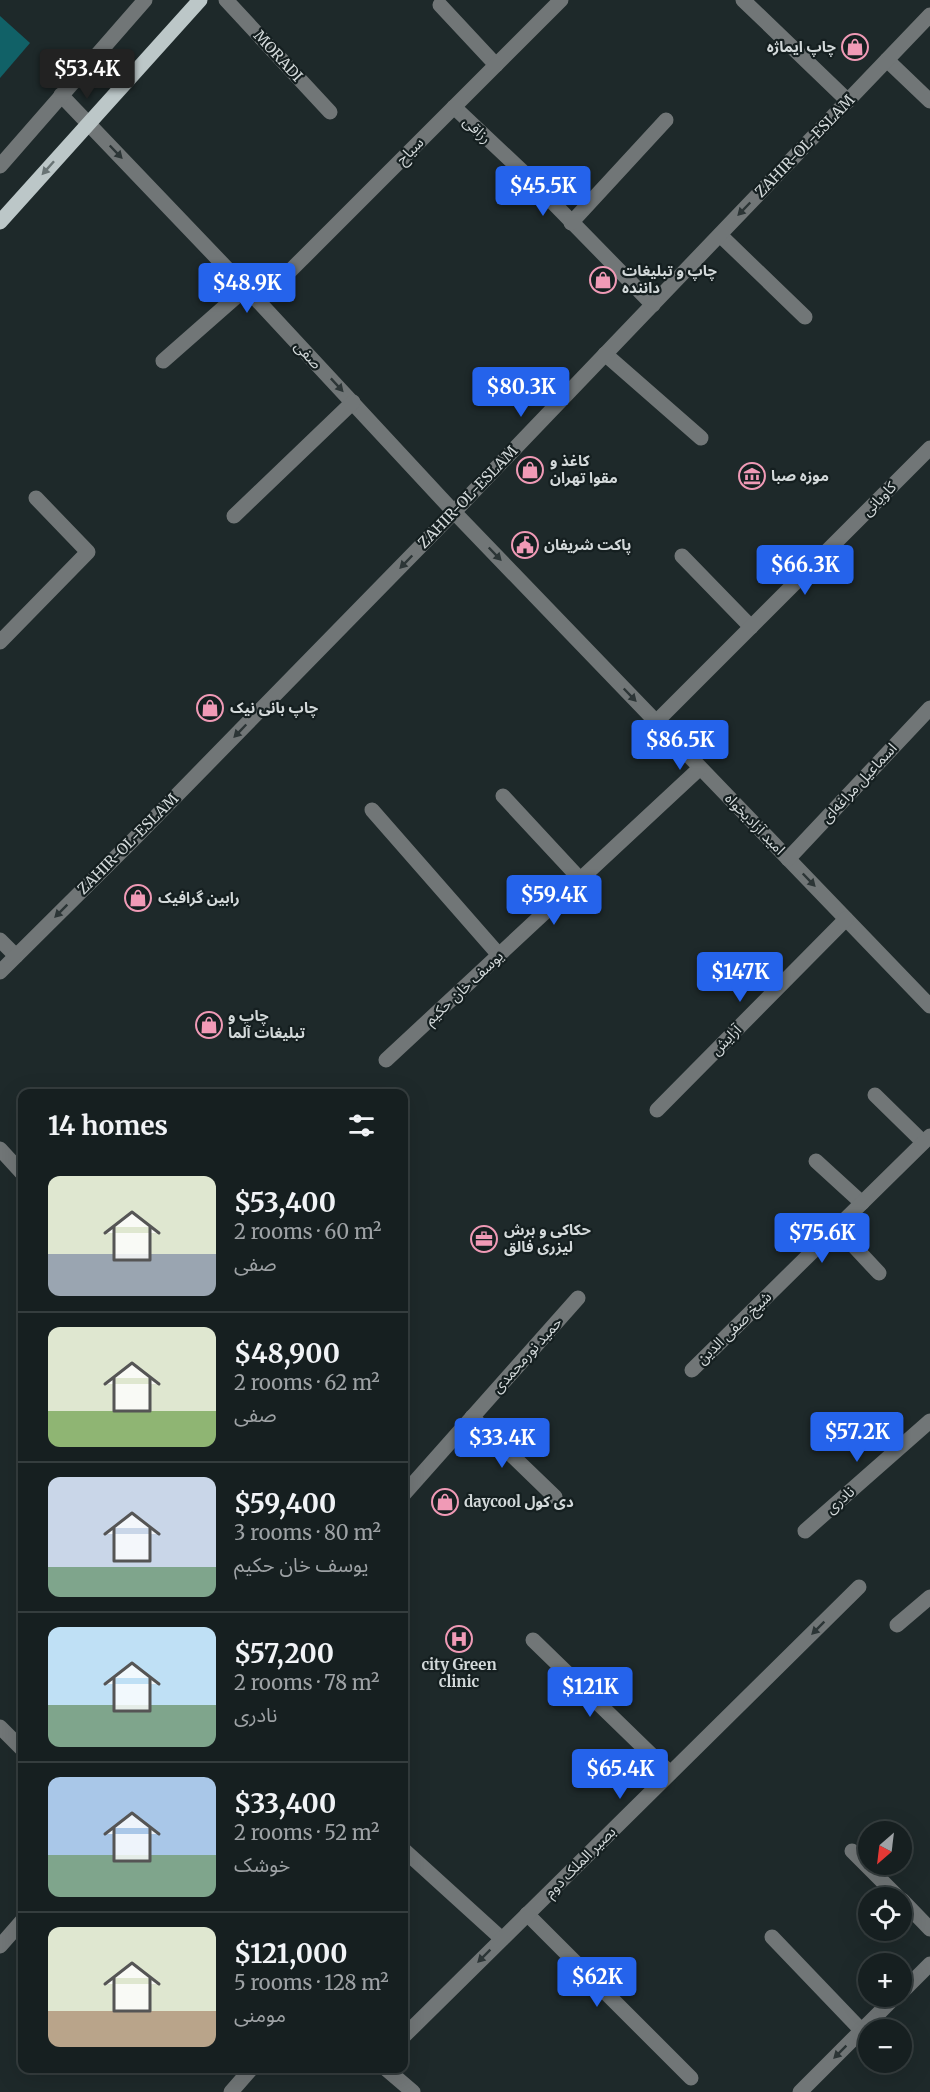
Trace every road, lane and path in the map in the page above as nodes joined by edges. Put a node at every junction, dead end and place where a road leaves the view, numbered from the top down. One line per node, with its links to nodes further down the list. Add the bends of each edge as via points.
1 (145, 0): 10 (street)
2 (200, 0): 16 (main road)
3 (226, 0): 14 (street, MORADI)
4 (561, 0): 9 (street, سیاح)
5 (743, 0): 11 (street)
6 (440, 5): 9 (street)
7 (930, 15): 8 (street, ZAHIR-OL-ESLAM)
8 (887, 60): 11 (street, ZAHIR-OL-ESLAM); 12 (street)
9 (496, 64): 13 (street, سیاح)
10 (61, 95): 16 (street, صفی); 17 (street)
11 (848, 101): 20 (street, ZAHIR-OL-ESLAM, one-way to 20)
12 (930, 101)
13 (454, 107): 19 (street, رزاقی); 22 (street, سیاح)
14 (330, 112)
15 (666, 120): 19 (street)
16 (88, 123): 18 (main road, one-way to 18); 21 (street, صفی, one-way to 21)
17 (0, 166)
18 (0, 222)
19 (571, 223): 23 (street, رزاقی)
20 (720, 235): 23 (street, ZAHIR-OL-ESLAM); 24 (street)
21 (246, 288): 22 (street, صفی); 26 (street)
22 (259, 302): 27 (street, صفی, one-way to 27)
23 (653, 304): 25 (street, ZAHIR-OL-ESLAM)
24 (805, 317)
25 (605, 354): 28 (street); 31 (street, ZAHIR-OL-ESLAM)
26 (163, 361)
27 (353, 402): 31 (street, صفی); 32 (street)
28 (700, 438)
29 (930, 448): 34 (street, کاویانی)
30 (36, 498): 35 (street, via 88,552)
31 (454, 512): 37 (street, امید آزادیخواه, one-way to 37); 46 (street, ZAHIR-OL-ESLAM, one-way to 46)
32 (234, 516)
33 (682, 556): 34 (street)
34 (751, 627): 37 (street, کاویانی)
35 (0, 642)
36 (930, 708): 41 (street, اسماعیل مراغه‌ای)
37 (656, 722): 38 (street, امید آزادیخواه)
38 (700, 768): 41 (street, امید آزادیخواه); 42 (street, یوسف خان حکیم)
39 (503, 796): 42 (street)
40 (372, 810): 45 (street)
41 (788, 859): 43 (street, امید آزادیخواه, one-way to 43)
42 (580, 879): 45 (street, یوسف خان حکیم)
43 (846, 919): 48 (street, امید آزادیخواه); 51 (street, آرایش)
44 (0, 940): 46 (street)
45 (499, 955): 49 (street, یوسف خان حکیم)
46 (16, 956): 47 (street, ZAHIR-OL-ESLAM)
47 (0, 972)
48 (930, 1006)
49 (386, 1060)
50 (876, 1095): 52 (street)
51 (657, 1110)
52 (927, 1139): 56 (street, شیخ صفی الدین)
53 (0, 1149): 55 (street)
54 (816, 1161): 56 (street)
55 (18, 1169)
56 (862, 1203): 57 (street, شیخ صفی الدین)
57 (837, 1227): 58 (street); 60 (street, شیخ صفی الدین)
58 (879, 1273)
59 (578, 1298): 61 (street, حمید نورمحمدی)
60 (692, 1370)
61 (472, 1417): 63 (street, حمید نورمحمدی); 64 (street)
62 (930, 1421): 65 (street, نادری)
63 (408, 1489)
64 (555, 1497)
65 (805, 1531)
66 (859, 1587): 72 (street, بصیر الملک دوم, one-way to 72)
67 (930, 1597): 68 (street)
68 (897, 1625)
69 (533, 1640): 72 (street)
70 (0, 1727): 71 (street)
71 (18, 1745)
72 (670, 1773): 77 (street, بصیر الملک دوم)
73 (852, 1851): 75 (street)
74 (408, 1854): 81 (street)
75 (888, 1887)
76 (912, 1911): 79 (street)
77 (527, 1914): 81 (street, بصیر الملک دوم); 92 (street)
78 (18, 1926): 82 (street)
79 (930, 1929)
80 (772, 1937): 87 (street)
81 (502, 1938): 88 (street, بصیر الملک دوم, one-way to 88)
82 (0, 1946)
83 (930, 1964): 84 (street)
84 (912, 1982)
85 (885, 2007): 86 (street)
86 (874, 2019)
87 (858, 2027)
88 (408, 2032)
89 (858, 2035): 95 (street, one-way to 95)
90 (248, 2073): 94 (street)
91 (390, 2073): 93 (street)
92 (691, 2078)
93 (404, 2089)
94 (231, 2092)
95 (800, 2092)

